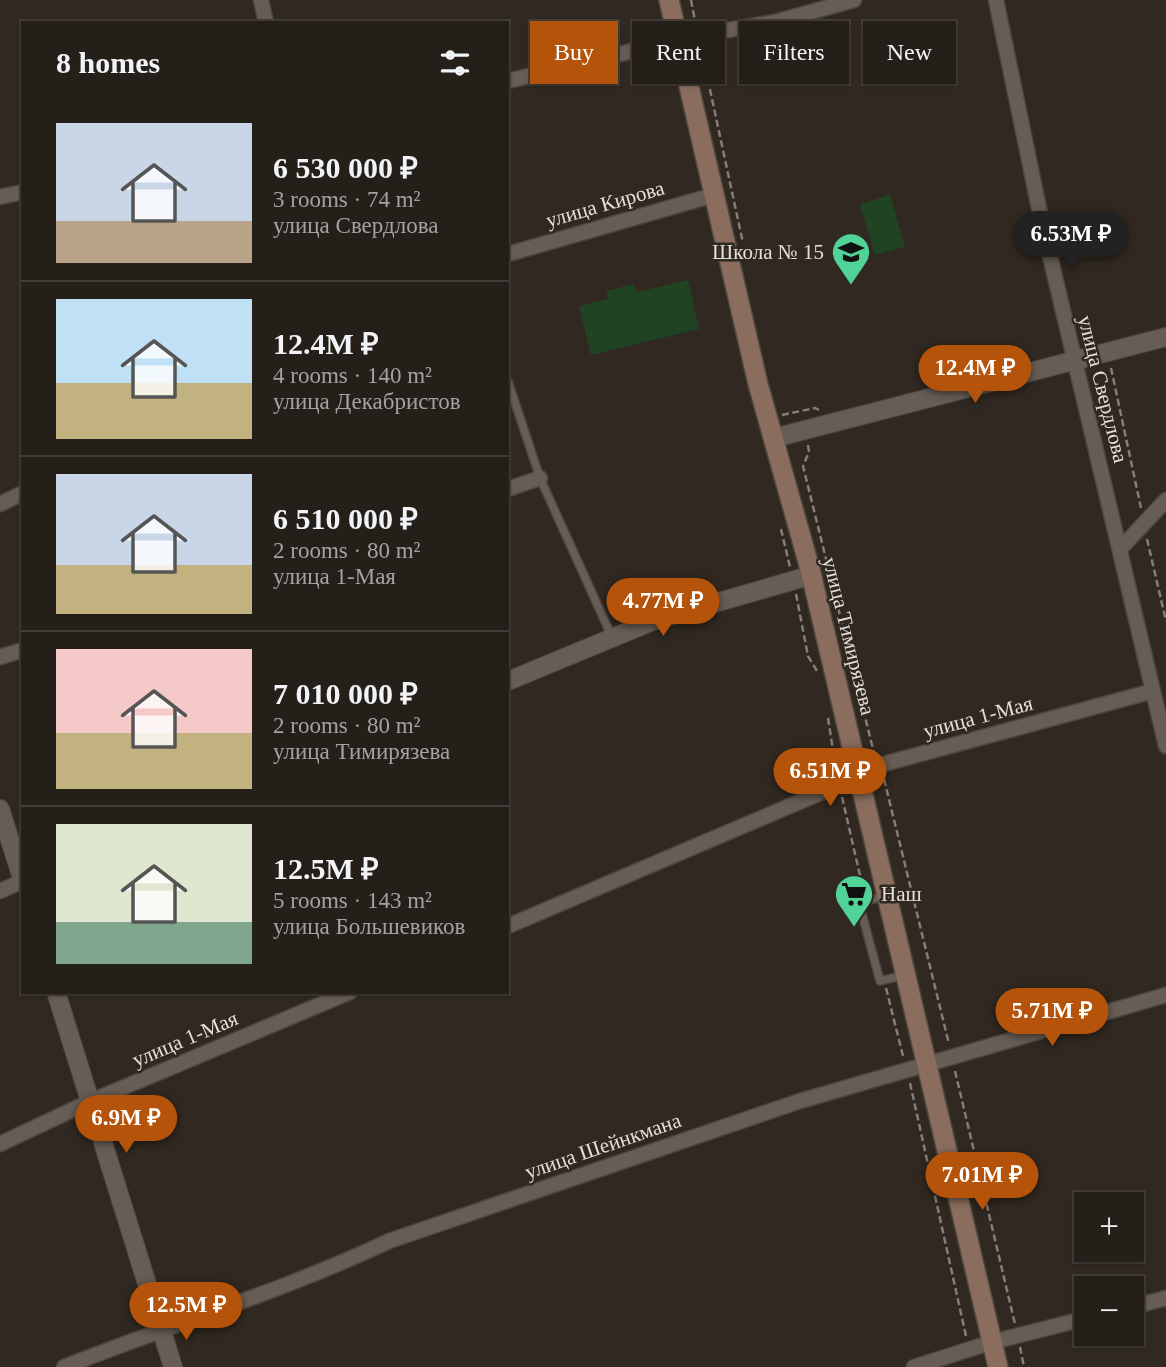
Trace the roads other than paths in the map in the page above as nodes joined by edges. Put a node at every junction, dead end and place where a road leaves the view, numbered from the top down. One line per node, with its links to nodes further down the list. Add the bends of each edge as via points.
1 (261, 0): 5 (street)
2 (669, 0): 6 (main road, улица Тимирязева)
3 (854, 0): 7 (street)
4 (996, 0): 16 (street, улица Свердлова)
5 (266, 21)
6 (673, 21)
7 (725, 30)
8 (632, 51): 9 (street)
9 (509, 81)
10 (688, 84): 12 (main road, улица Тимирязева)
11 (21, 192): 13 (street)
12 (714, 195): 14 (street, улица Кирова); 18 (main road, улица Тимирязева)
13 (0, 197)
14 (509, 254)
15 (1166, 337): 16 (street)
16 (1074, 359): 18 (street, via 801,420); 24 (street, улица Свердлова)
17 (509, 384): 19 (lane)
18 (774, 438): 25 (main road, улица Тимирязева)
19 (540, 478): 20 (street); 26 (lane)
20 (509, 489)
21 (21, 494): 23 (street)
22 (1166, 500): 24 (street)
23 (0, 504)
24 (1121, 548): 30 (street, улица Свердлова)
25 (812, 575): 26 (street, via 703,604); 32 (main road, улица Тимирязева)
26 (612, 638): 29 (street)
27 (21, 651): 28 (street)
28 (0, 657)
29 (509, 681)
30 (1153, 691): 31 (street, улица Свердлова); 32 (street, улица 1-Мая)
31 (1166, 746)
32 (859, 774): 37 (main road, улица Тимирязева); 38 (street, улица 1-Мая)
33 (0, 809): 34 (street)
34 (21, 875)
35 (21, 882): 36 (street)
36 (0, 891)
37 (888, 895): 39 (main road, улица Тимирязева); 39 (lane, via 859,903 880,981)
38 (509, 926)
39 (906, 975): 43 (main road, улица Тимирязева)
40 (57, 994): 44 (street)
41 (345, 994): 44 (street, улица 1-Мая)
42 (1166, 995): 43 (street, улица Шейнкмана)
43 (927, 1066): 49 (street, улица Шейнкмана, via 800,1101 390,1241 328,1270); 50 (main road, улица Тимирязева)
44 (89, 1102): 45 (street, улица 1-Мая); 49 (street)
45 (0, 1144)
46 (1166, 1298): 47 (street)
47 (1144, 1304)
48 (1074, 1321): 50 (street)
49 (162, 1328): 51 (street, улица Шейнкмана); 52 (street)
50 (992, 1342): 53 (street); 54 (main road, улица Тимирязева)
51 (64, 1367)
52 (173, 1367)
53 (914, 1367)
54 (998, 1367)

